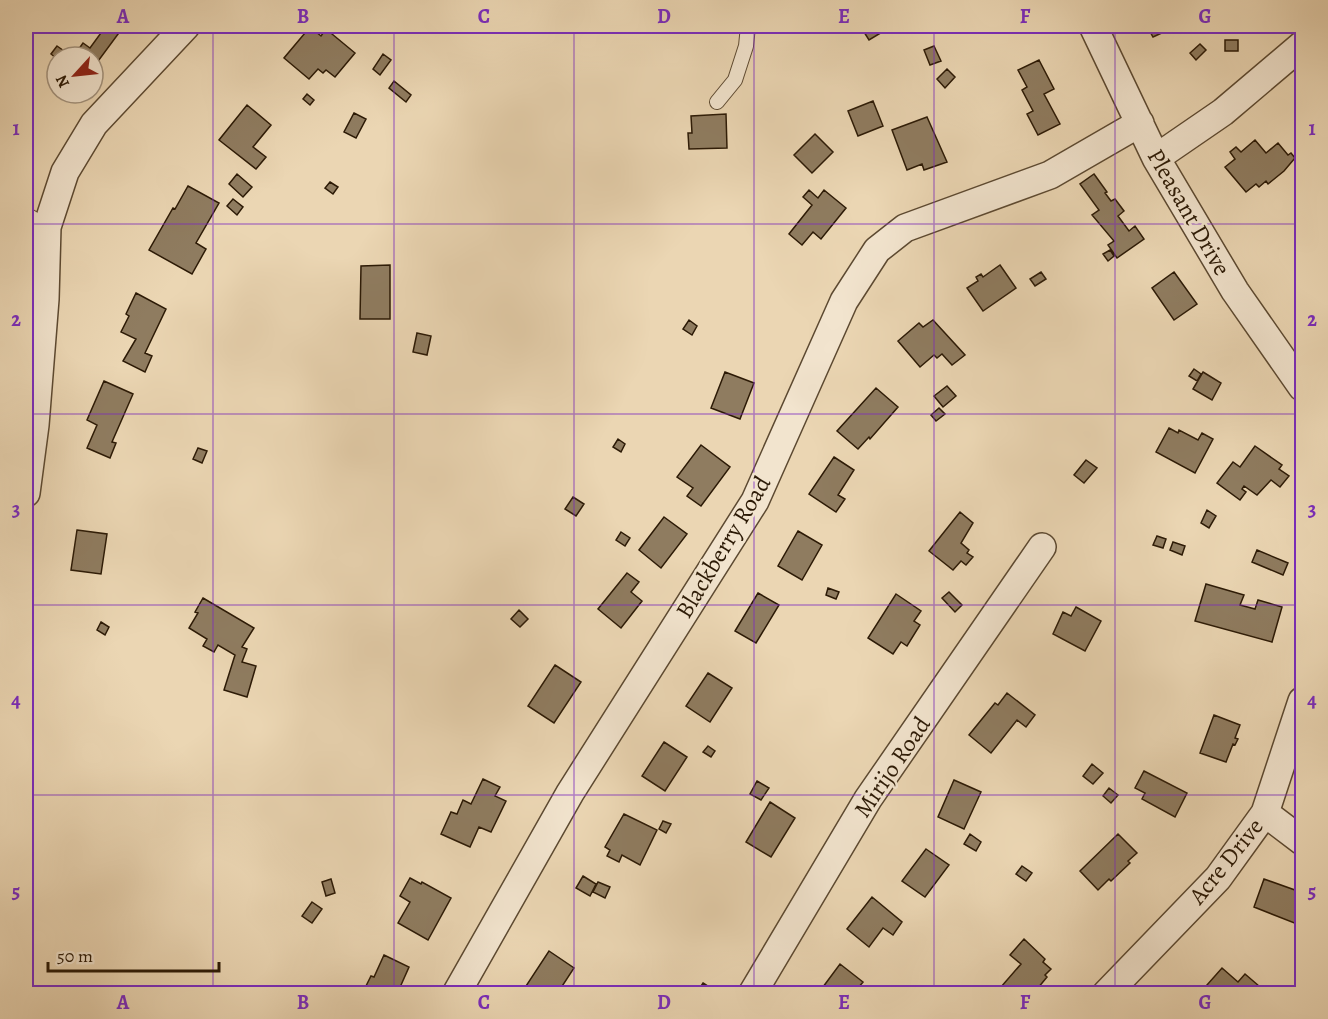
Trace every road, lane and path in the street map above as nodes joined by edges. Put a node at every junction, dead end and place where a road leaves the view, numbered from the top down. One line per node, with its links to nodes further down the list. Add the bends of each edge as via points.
1 (186, 26): 8 (street, via 94,124)
2 (748, 26): 5 (lane, via 735,80)
3 (1093, 26): 6 (street, Pleasant Drive)
4 (1302, 45): 7 (street, via 1223,112)
5 (717, 102)
6 (1140, 123): 7 (street, Pleasant Drive); 15 (street, Blackberry Road, via 1050,175 905,228 877,250 844,301 755,501 570,793)
7 (1156, 158): 9 (street, Pleasant Drive, via 1235,291)
8 (36, 220): 10 (street, via 42,334)
9 (1302, 387)
10 (26, 493)
11 (1042, 547): 16 (street, Mirijo Road, via 868,799)
12 (1302, 701): 13 (street, Acre Drive)
13 (1265, 813): 14 (street); 17 (street, Acre Drive, via 1218,878)
14 (1302, 841)
15 (456, 993)
16 (753, 993)
17 (1106, 993)

